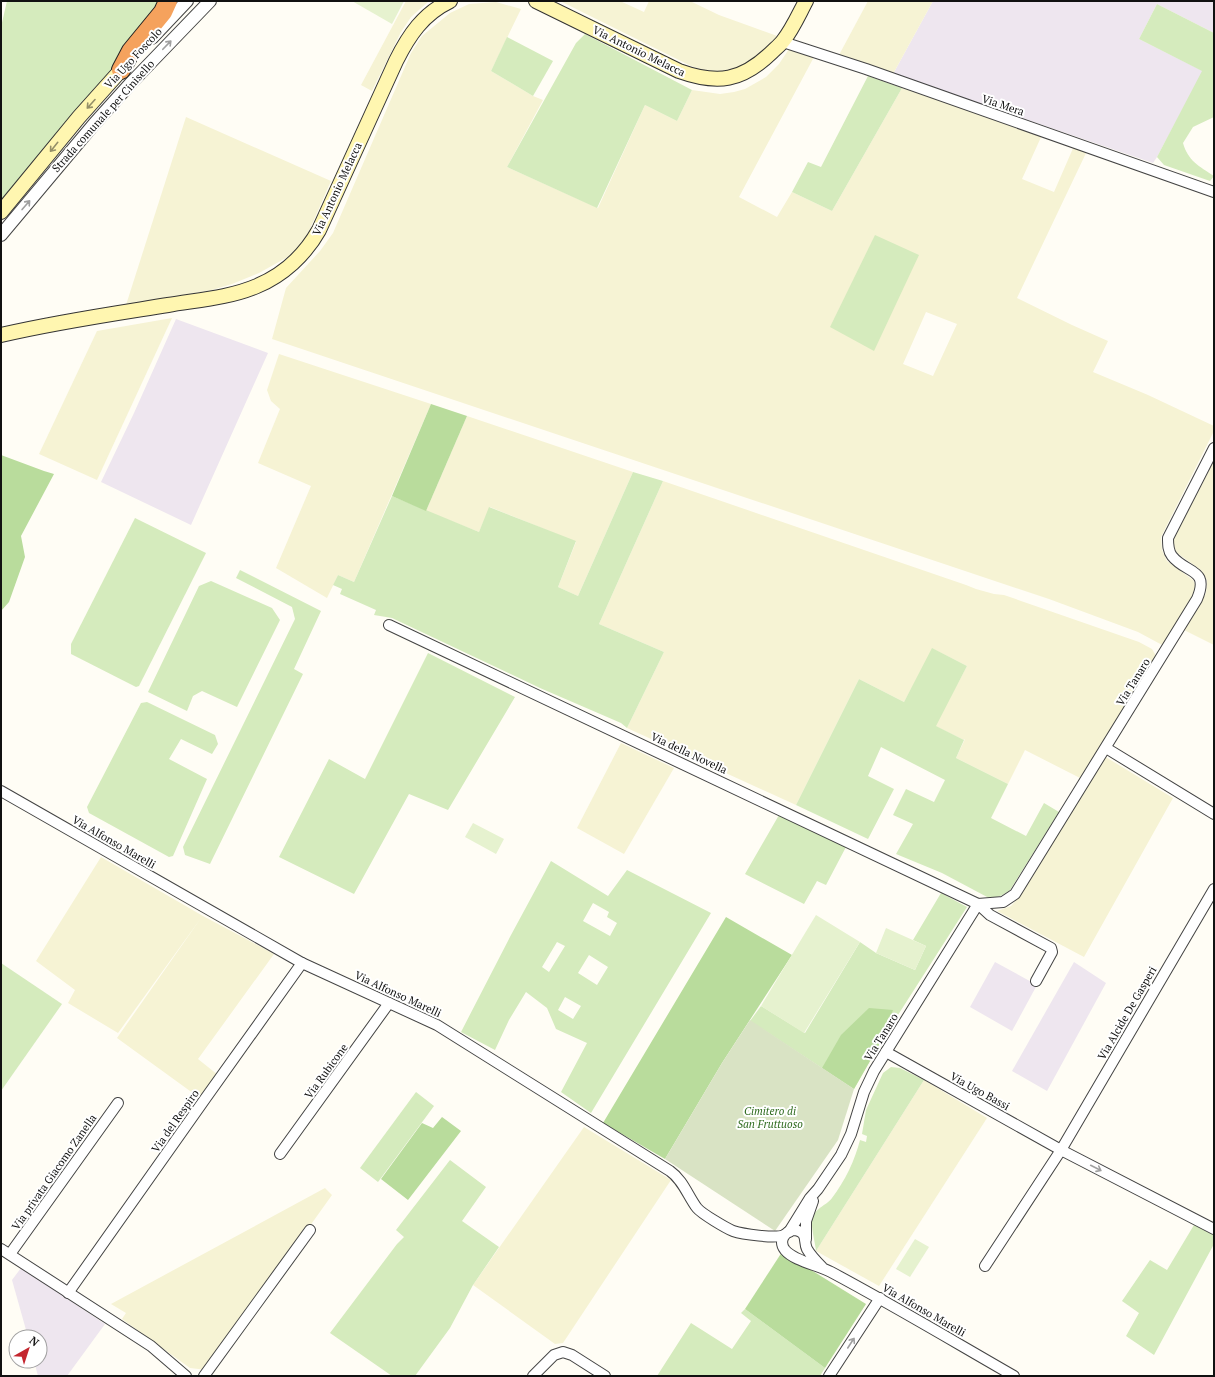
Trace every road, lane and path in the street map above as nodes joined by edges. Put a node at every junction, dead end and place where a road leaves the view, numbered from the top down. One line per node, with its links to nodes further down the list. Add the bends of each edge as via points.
1 (168, 1): 8 (highway, via 163,12 131,51)
2 (187, 1): 8 (street, Via Ugo Foscolo)
3 (210, 1): 11 (street, Strada comunale per Cinisello, one-way to 3, via 124,90)
4 (450, 1): 12 (main road, Via Antonio Melacca, via 426,18 408,37 319,230 299,258 279,274 258,286 224,296 43,325)
5 (536, 1): 7 (main road, Via Antonio Melacca, via 679,71 702,78 729,79 760,63)
6 (806, 1): 7 (main road, Via Antonio Melacca)
7 (783, 42): 9 (street, Via Mera)
8 (121, 70): 10 (main road, Via Ugo Foscolo, one-way to 10, via 79,116)
9 (1214, 192)
10 (1, 212)
11 (1, 235)
12 (1, 335)
13 (1214, 448): 15 (street, Via Tanaro, via 1168,538 1168,548 1172,556 1198,575 1202,583 1201,591)
14 (389, 625): 19 (street, Via della Novella)
15 (1106, 748): 17 (street); 19 (street, Via Tanaro, via 1015,894 1003,902)
16 (1, 792): 20 (street, Via Alfonso Marelli)
17 (1214, 814)
18 (1214, 889): 25 (street, Via Alcide De Gasperi)
19 (978, 904): 21 (street, via 990,915 1051,948 1052,952); 23 (street, Via Tanaro)
20 (302, 963): 22 (street, Via Alfonso Marelli); 38 (street, Via del Respiro)
21 (1036, 981)
22 (390, 1003): 26 (street, Via Rubicone); 31 (street, Via Alfonso Marelli, via 443,1028 670,1170 678,1177 699,1210 726,1227 739,1233)
23 (886, 1052): 25 (street, Via Ugo Bassi); 27 (street, Via Tanaro, via 864,1092 851,1134 841,1155)
24 (118, 1103): 35 (street, Via privata Giacomo Zanella)
25 (1061, 1150): 28 (street, Via Ugo Bassi, one-way to 28); 36 (street)
26 (280, 1154)
27 (818, 1189): 30 (street, Via Tanaro); 32 (street, Via Tanaro, via 807,1218)
28 (1214, 1229)
29 (310, 1230): 41 (street)
30 (786, 1234): 31 (street, Via Alfonso Marelli, via 780,1237); 32 (street, Via Alfonso Marelli, via 793,1230 799,1231 804,1235); 34 (street, via 782,1243)
31 (763, 1236): 34 (street, Via Alfonso Marelli)
32 (806, 1242): 34 (street, via 800,1253); 37 (street, Via Alfonso Marelli, via 813,1258)
33 (1, 1249): 35 (street)
34 (787, 1252): 37 (street, Via Alfonso Marelli)
35 (10, 1254): 38 (street)
36 (984, 1266)
37 (822, 1267): 39 (street, Via Alfonso Marelli)
38 (68, 1293): 40 (street, via 151,1346)
39 (880, 1298): 44 (street, one-way to 39); 45 (street, Via Alfonso Marelli)
40 (186, 1376)
41 (204, 1376)
42 (533, 1376): 43 (street, via 554,1355 563,1352)
43 (605, 1376)
44 (829, 1376)
45 (1014, 1376)

